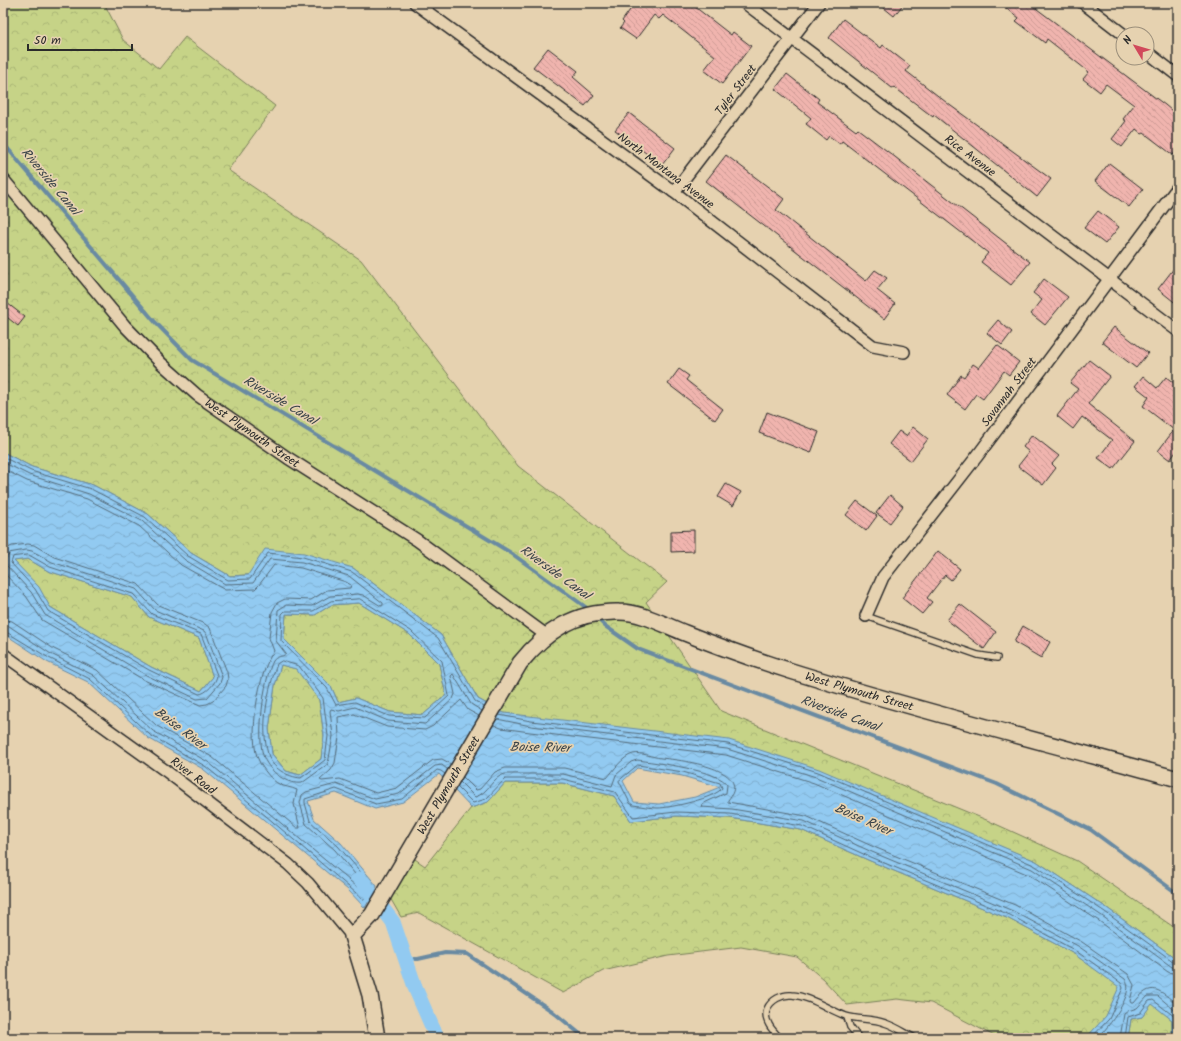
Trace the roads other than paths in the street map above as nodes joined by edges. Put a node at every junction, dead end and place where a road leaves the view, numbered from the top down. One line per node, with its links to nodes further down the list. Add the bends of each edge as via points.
1 (415, 3): 11 (street, North Montana Avenue)
2 (745, 3): 6 (street, Rice Avenue)
3 (819, 3): 6 (street, Tyler Street)
4 (1083, 3): 5 (street)
5 (1115, 28)
6 (792, 38): 11 (street, Tyler Street); 12 (street, Rice Avenue)
7 (1155, 58): 8 (street)
8 (1178, 76)
9 (3, 180): 16 (street, West Plymouth Street, via 125,326 161,363 198,395 288,458 417,540)
10 (1178, 187): 12 (street, Savannah Street)
11 (674, 192): 14 (street, North Montana Avenue, via 873,346)
12 (1110, 279): 13 (street, Rice Avenue); 15 (street, Savannah Street, via 883,577)
13 (1178, 331)
14 (904, 352)
15 (866, 616): 18 (lane, via 978,655)
16 (546, 635): 19 (street, West Plymouth Street, via 566,622 586,616 634,613 735,652 841,686); 20 (street, West Plymouth Street, via 520,664 372,915)
17 (3, 654): 20 (street, River Road, via 166,771 288,864 308,882)
18 (997, 658)
19 (1178, 779)
20 (352, 936): 22 (street, via 370,995)
21 (847, 1017): 23 (lane, via 791,994 781,996 771,1002 766,1011 767,1021); 24 (lane, via 850,1027); 25 (lane, via 885,1022)
22 (377, 1038)
23 (780, 1038)
24 (859, 1038)
25 (915, 1038)

